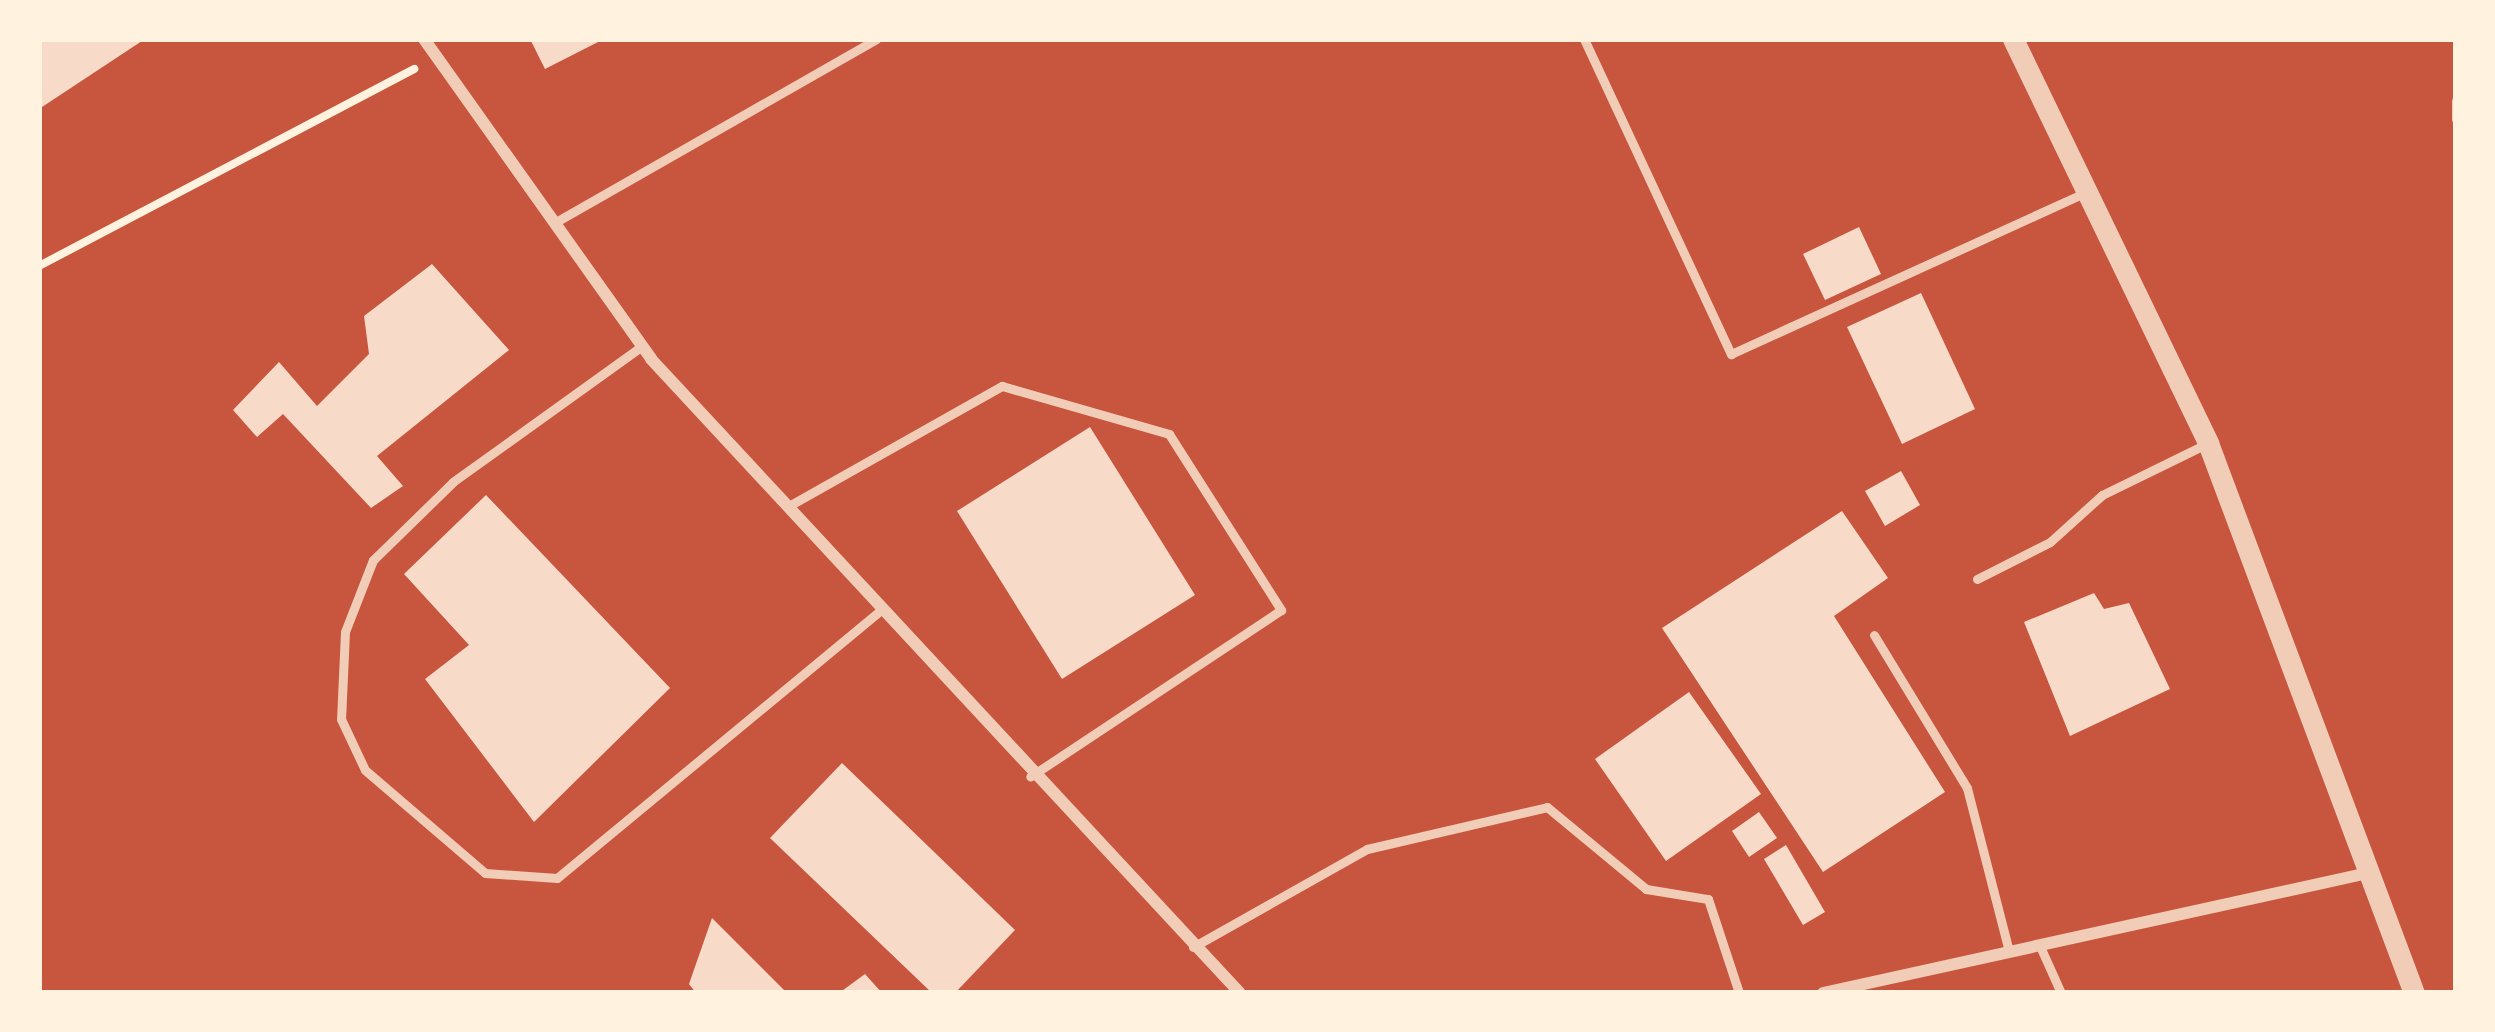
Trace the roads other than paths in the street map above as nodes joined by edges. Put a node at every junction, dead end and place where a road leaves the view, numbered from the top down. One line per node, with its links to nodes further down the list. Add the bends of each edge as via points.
1 (424, 39): 8 (street)
2 (876, 39): 8 (lane)
3 (1584, 39): 7 (lane, via 1731,355)
4 (2019, 41): 7 (street)
5 (2456, 100): 6 (lane)
6 (2456, 119)
7 (2086, 191): 10 (street)
8 (554, 223): 9 (street)
9 (642, 346): 11 (street); 13 (lane, via 453,482 373,560 345,632 341,719 365,770 485,873 512,883 557,878)
10 (2208, 443): 12 (lane, via 2102,495 2050,542); 16 (street)
11 (788, 507): 13 (street); 15 (lane, via 1002,386 1169,434 1281,610)
12 (1977, 579)
13 (882, 609): 15 (street)
14 (1874, 635): 19 (lane, via 1967,788)
15 (1030, 777): 18 (street)
16 (2368, 872): 17 (street); 24 (street)
17 (2038, 944): 19 (street); 23 (lane)
18 (1193, 946): 20 (street); 21 (lane, via 1367,849 1547,807 1646,889 1708,899)
19 (2009, 951): 22 (street)
20 (1240, 993)
21 (1738, 993)
22 (1822, 993)
23 (2061, 993)
24 (2414, 993)

